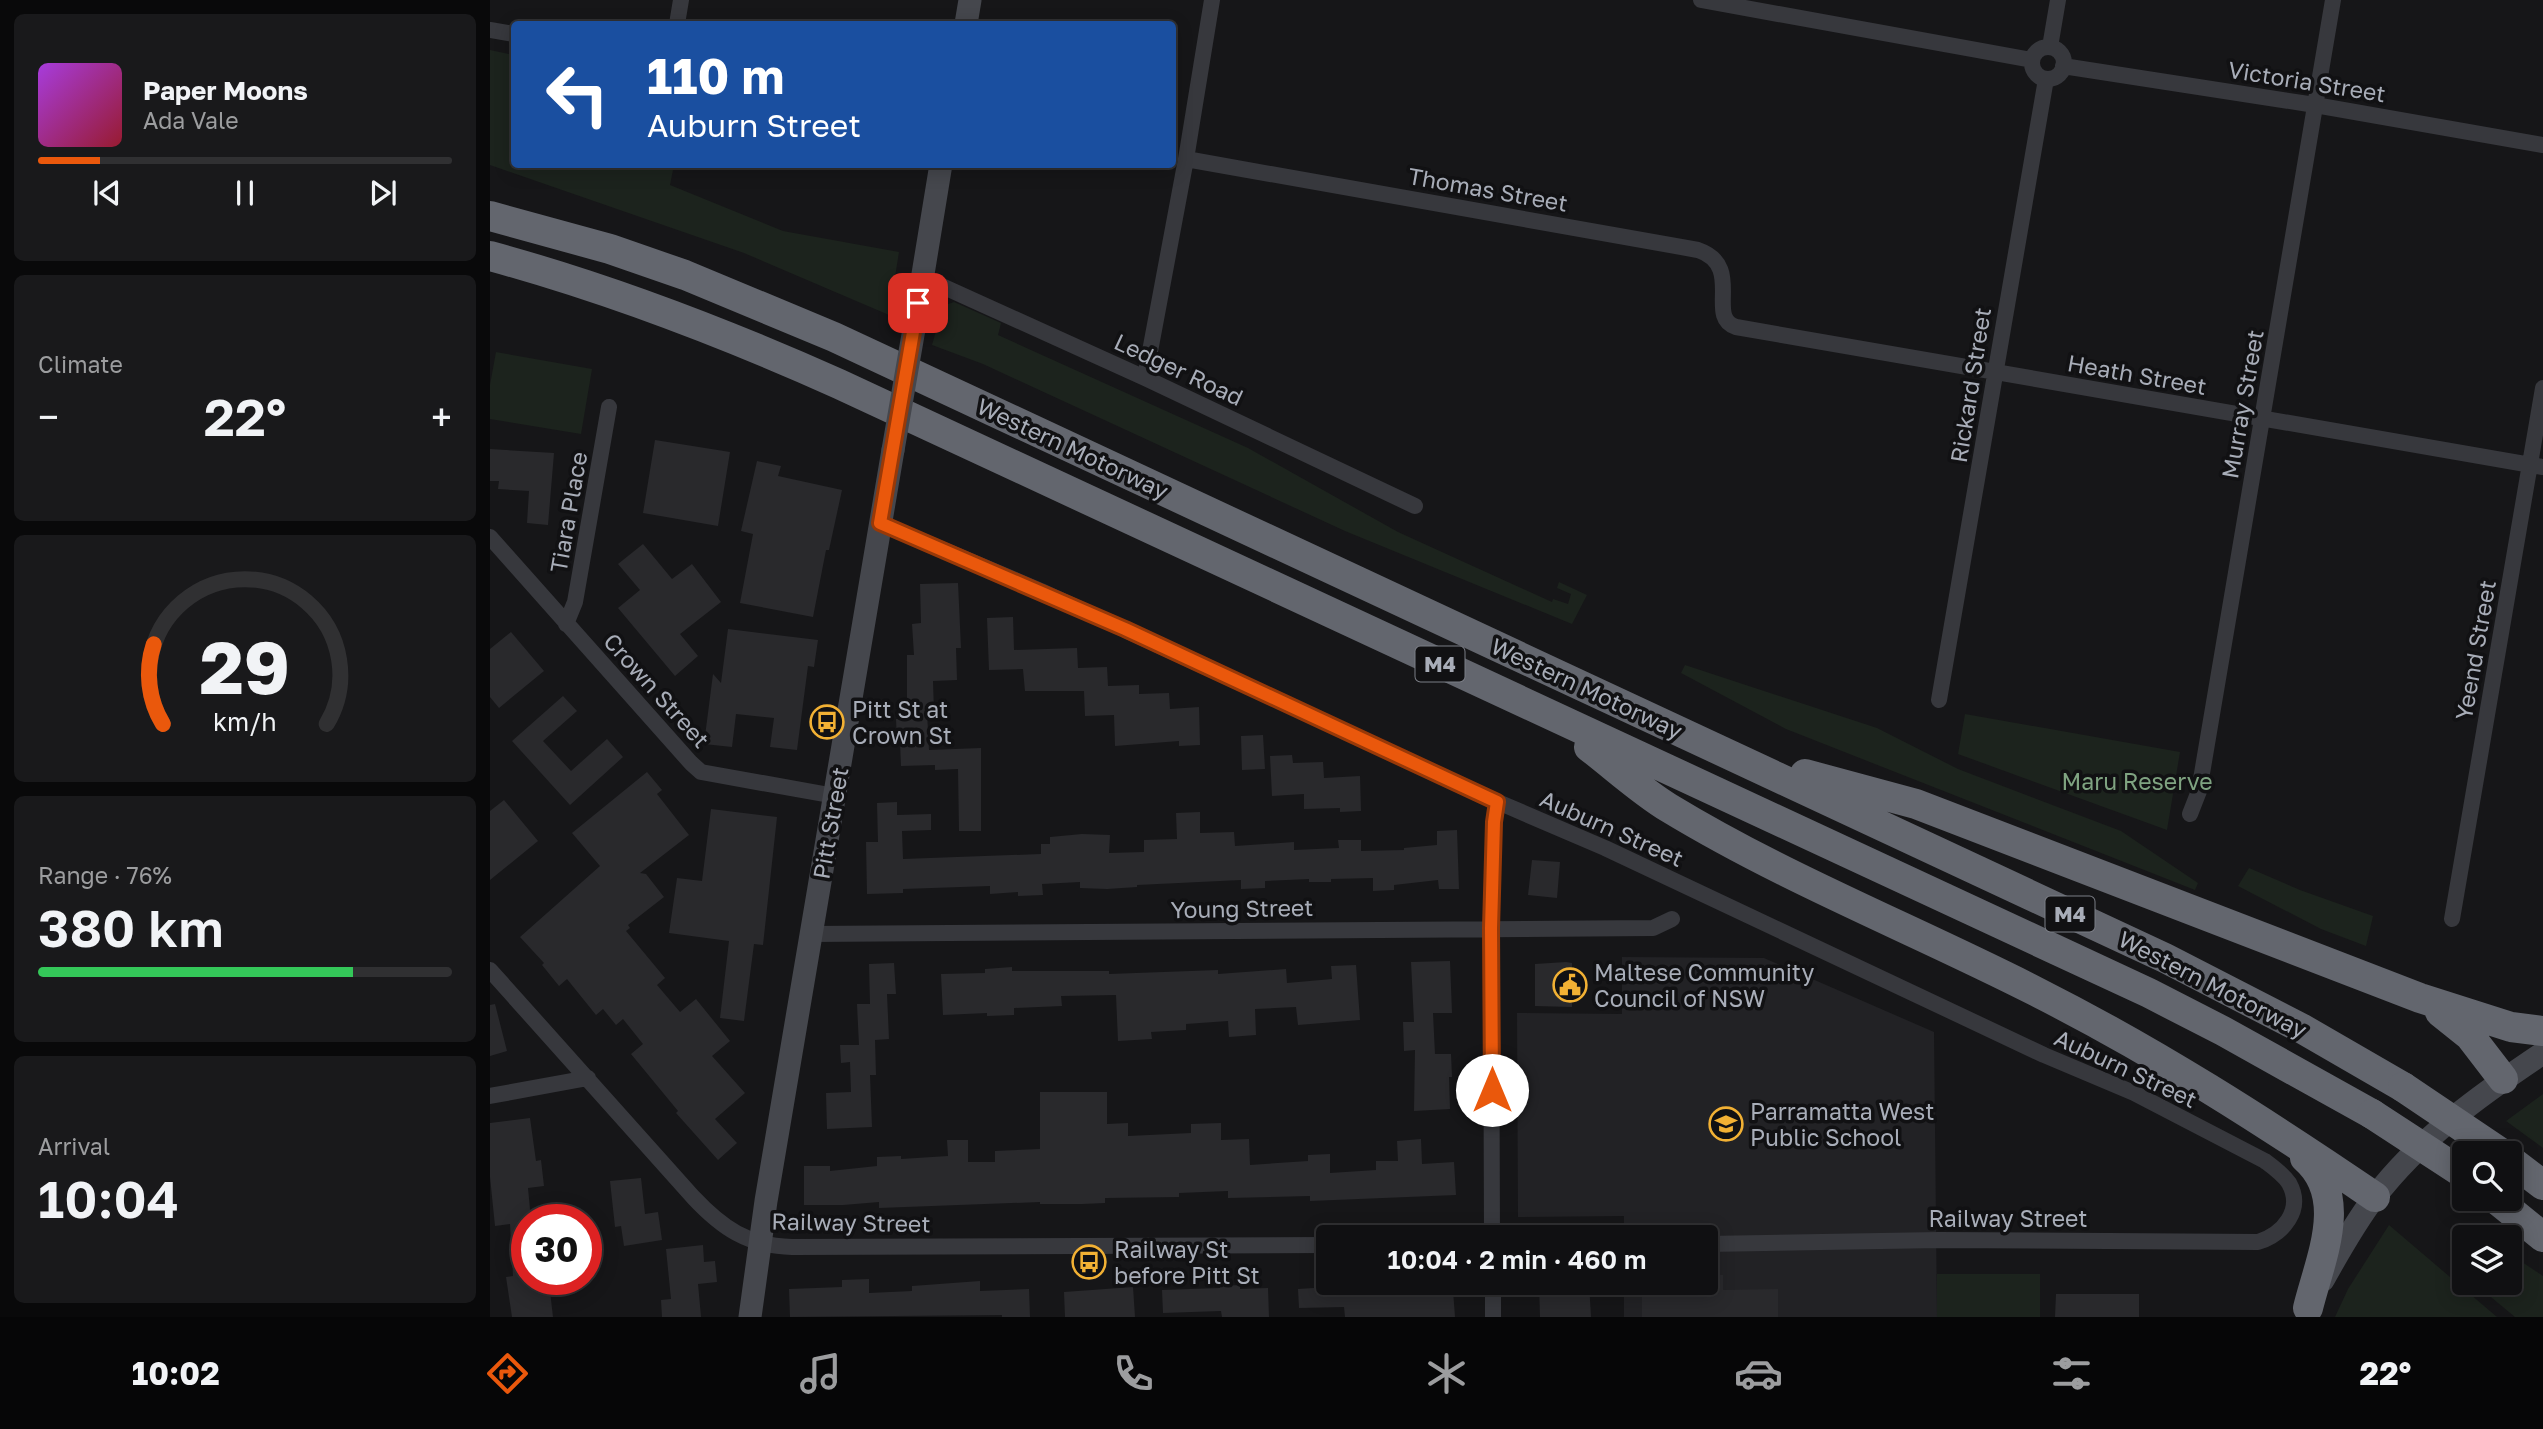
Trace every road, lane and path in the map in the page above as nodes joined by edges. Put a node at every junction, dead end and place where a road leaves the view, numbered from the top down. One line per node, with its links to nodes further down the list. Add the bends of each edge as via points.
1 (681, 0): 8 (street)
2 (970, 0): 9 (main road)
3 (1212, 0): 18 (street)
4 (1701, 0): 7 (street)
5 (2058, 0): 12 (street)
6 (2333, 0): 16 (street, Murray Street)
7 (1763, 5): 13 (street)
8 (678, 21)
9 (966, 21)
10 (490, 30): 11 (street)
11 (511, 34)
12 (2050, 47): 13 (street, via 2039,50); 14 (street, via 2060,52)
13 (2032, 60): 15 (street, via 2035,72)
14 (2063, 66): 15 (street, via 2057,76); 16 (street, Victoria Street)
15 (2046, 79): 24 (street, Rickard Street)
16 (2315, 105): 17 (street, Victoria Street); 28 (street, Murray Street)
17 (2543, 145)
18 (1186, 159): 23 (street, Thomas Street, via 1698,250 1720,267); 25 (street)
19 (941, 168): 22 (main road, Pitt Street)
20 (490, 216): 36 (highway, Western Motorway / M4, via 672,270 822,331)
21 (490, 257): 35 (highway, Western Motorway / M4, via 607,290 753,345)
22 (922, 277): 25 (street, Ledger Road); 31 (main road, Pitt Street, bridge)
23 (1725, 321): 24 (street, Heath Street, via 1735,327)
24 (1995, 373): 28 (street, Heath Street); 34 (street, Rickard Street)
25 (1145, 378): 30 (street, Ledger Road)
26 (2543, 388): 29 (street, Yeend Street)
27 (609, 407): 33 (street, Tiara Place, via 575,603)
28 (2263, 419): 29 (street, Heath Street); 39 (street, Murray Street, via 2199,791)
29 (2537, 466): 41 (street, Yeend Street)
30 (1415, 506)
31 (880, 523): 37 (main road, Pitt Street); 38 (street, Auburn Street, via 1076,607)
32 (490, 537): 33 (street, Crown Street)
33 (566, 624): 37 (street, Crown Street, via 701,772)
34 (1939, 699)
35 (1548, 714): 51 (highway, via 1667,807 1854,905 2117,1033); 53 (highway, Western Motorway / M4, bridge, via 2149,993 2372,1114)
36 (1730, 755): 45 (highway, M4, via 1916,804); 52 (highway, Western Motorway / M4, bridge, via 2231,990 2403,1087)
37 (835, 796): 43 (main road, Pitt Street)
38 (1497, 802): 42 (street); 57 (street, Auburn Street, via 2134,1093 2274,1168 2289,1184)
39 (2190, 814)
40 (1672, 919): 42 (street, Young Street, via 1653,928)
41 (2452, 919)
42 (1491, 928): 43 (street, Young Street); 59 (street)
43 (811, 934): 61 (main road, Pitt Street)
44 (490, 970): 48 (street, Railway Street)
45 (2420, 998): 46 (highway, M4, via 2511,1027); 49 (highway, M4, via 2470,1036)
46 (2543, 1031)
47 (2543, 1053): 49 (main road)
48 (588, 1078): 50 (street); 61 (street, Railway Street, via 714,1220 737,1235)
49 (2503, 1079): 56 (main road, via 2438,1130)
50 (490, 1096)
51 (2263, 1121): 56 (highway); 65 (highway, via 2314,1166 2328,1194 2329,1226)
52 (2483, 1141)
53 (2452, 1166)
54 (2522, 1169): 55 (highway)
55 (2543, 1185)
56 (2375, 1197): 65 (main road)
57 (2293, 1209): 62 (street, Railway Street, via 2279,1233 2258,1242)
58 (2511, 1211): 60 (highway)
59 (1492, 1225)
60 (2543, 1237)
61 (760, 1242): 63 (street, Railway Street, via 792,1247); 66 (main road, Pitt Street)
62 (1718, 1244)
63 (1316, 1245)
64 (1493, 1295): 67 (street)
65 (2306, 1312)
66 (750, 1317)
67 (1493, 1317)

